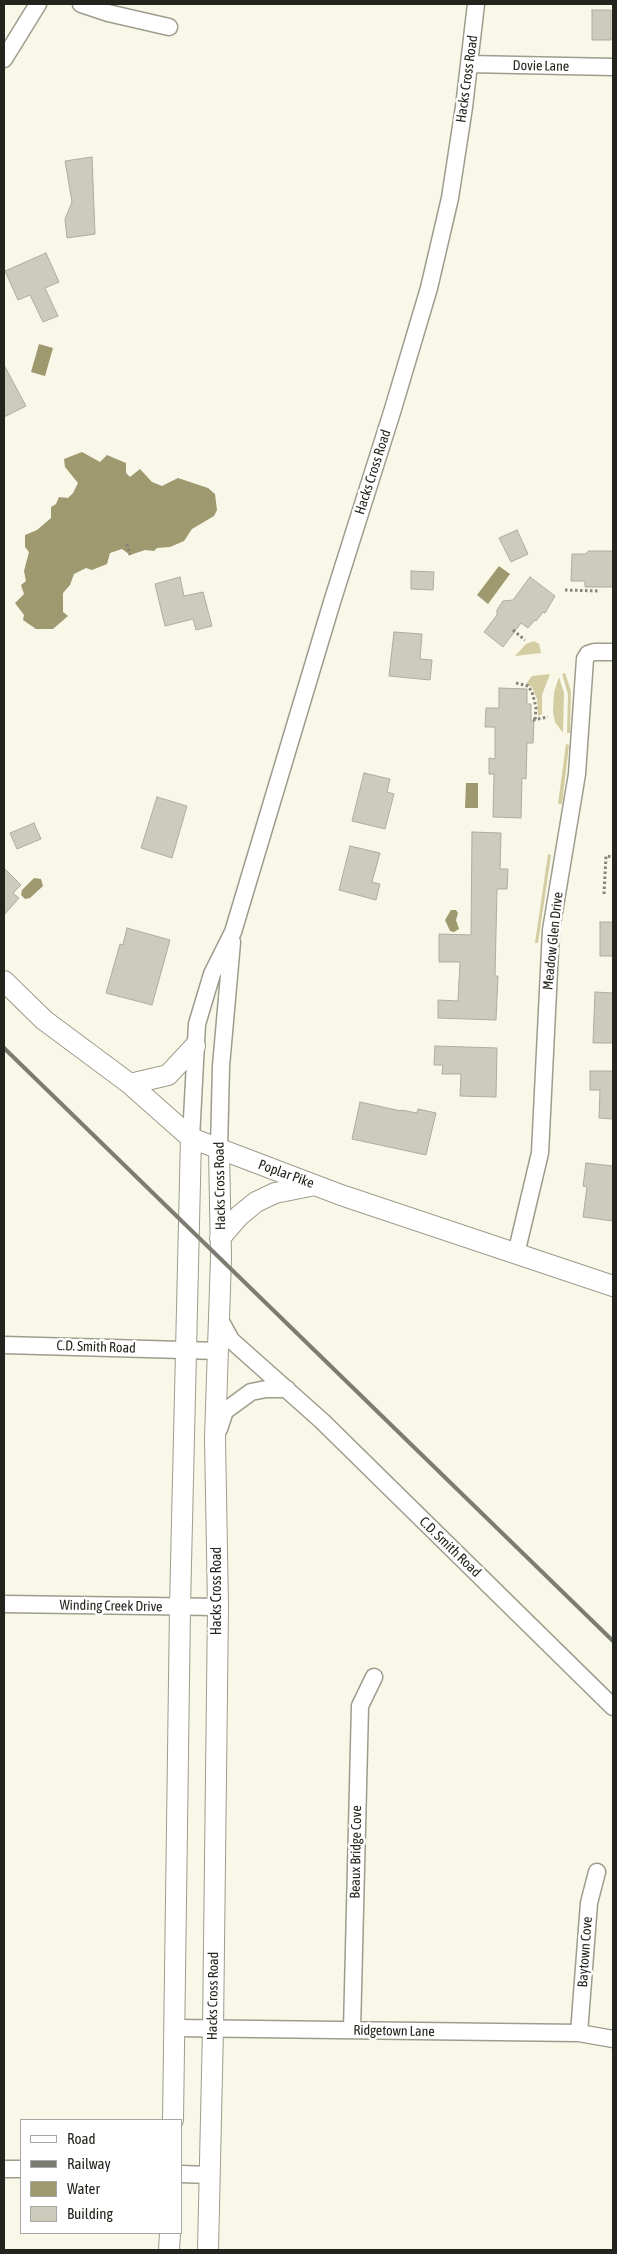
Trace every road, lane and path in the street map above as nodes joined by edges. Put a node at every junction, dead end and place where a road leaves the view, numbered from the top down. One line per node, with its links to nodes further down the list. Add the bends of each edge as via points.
1 (38, 4): 5 (street)
2 (81, 4): 4 (street)
3 (476, 4): 6 (street, Hacks Cross Road)
4 (169, 27)
5 (4, 59)
6 (469, 64): 7 (street, Dovie Lane); 19 (street, Hacks Cross Road, via 450,198 429,288)
7 (613, 67)
8 (127, 544): 9 (path)
9 (130, 555)
10 (565, 590): 11 (path)
11 (600, 592)
12 (513, 630): 13 (path)
13 (525, 640)
14 (613, 652): 27 (street, Meadow Glen Drive, via 594,652 585,659 577,774 550,943 540,1153)
15 (516, 683): 16 (path, via 528,686 532,692 536,707 534,720)
16 (548, 717)
17 (613, 856): 18 (path, via 606,856)
18 (604, 894)
19 (233, 932): 21 (street, Hacks Cross Road, via 212,974 197,1024); 24 (street, Hacks Cross Road, via 221,1066)
20 (4, 981): 22 (main road, Poplar Pike, via 44,1020)
21 (196, 1046): 22 (main road, via 168,1075); 23 (street, Hacks Cross Road)
22 (130, 1084): 23 (main road, Poplar Pike)
23 (191, 1138): 24 (main road, Poplar Pike); 31 (main road, Hacks Cross Road)
24 (218, 1150): 25 (main road, Poplar Pike); 26 (main road, Hacks Cross Road)
25 (315, 1185): 26 (main road, via 275,1193 256,1202); 27 (main road, Poplar Pike)
26 (220, 1238): 29 (main road, Hacks Cross Road)
27 (516, 1254): 28 (main road, Poplar Pike)
28 (613, 1286)
29 (219, 1318): 32 (main road, Hacks Cross Road); 33 (street, C.D. Smith Road, via 231,1340)
30 (4, 1344): 31 (street, C.D. Smith Road)
31 (186, 1350): 32 (street, C.D. Smith Road); 36 (main road, Hacks Cross Road)
32 (218, 1351): 34 (main road, Hacks Cross Road)
33 (287, 1389): 34 (street, via 250,1392 238,1400 225,1410); 39 (street, C.D. Smith Road)
34 (215, 1438): 37 (main road, Hacks Cross Road)
35 (4, 1604): 36 (street, Winding Creek Drive)
36 (180, 1607): 37 (street, Winding Creek Drive); 41 (main road, Hacks Cross Road)
37 (218, 1607): 42 (main road, Hacks Cross Road)
38 (374, 1677): 43 (street, Beaux Bridge Cove, via 360,1706)
39 (613, 1707)
40 (596, 1872): 44 (street, Baytown Cove, via 589,1903)
41 (175, 2028): 42 (street, Ridgetown Lane); 46 (main road, Hacks Cross Road)
42 (213, 2029): 43 (street, Ridgetown Lane); 50 (main road, Hacks Cross Road)
43 (352, 2030): 44 (street, Ridgetown Lane)
44 (579, 2032): 45 (street, Ridgetown Lane)
45 (613, 2039)
46 (173, 2119)
47 (4, 2169): 48 (street)
48 (20, 2169)
49 (182, 2174): 50 (street)
50 (210, 2175): 53 (main road, Hacks Cross Road)
51 (170, 2234): 52 (main road)
52 (169, 2250)
53 (208, 2250)

